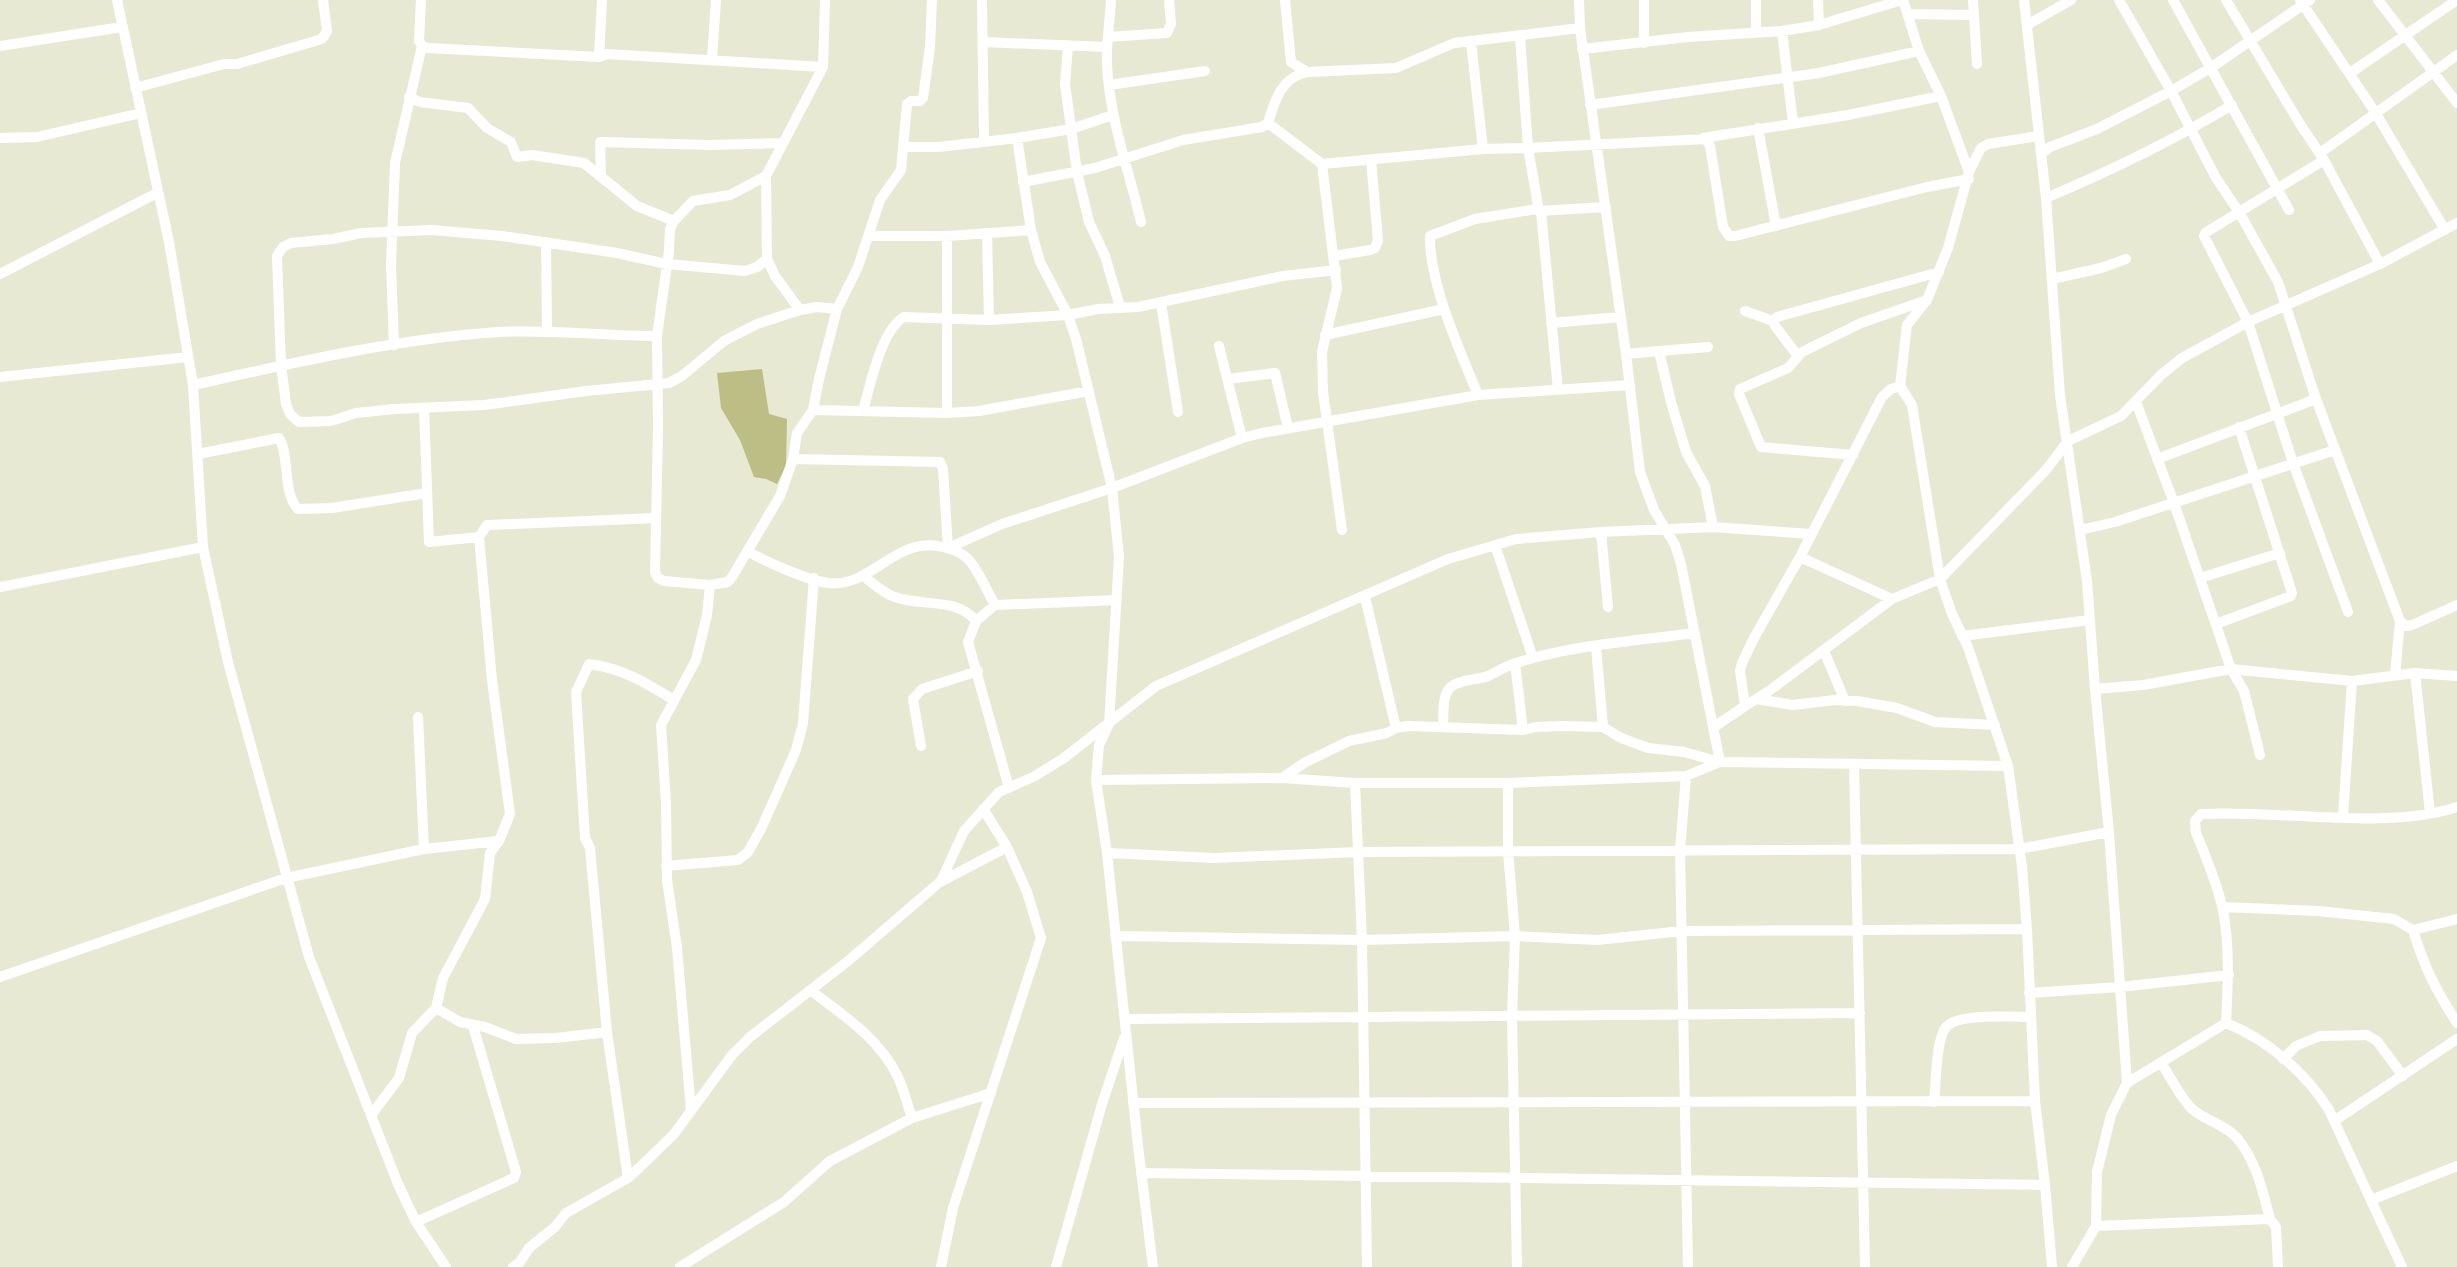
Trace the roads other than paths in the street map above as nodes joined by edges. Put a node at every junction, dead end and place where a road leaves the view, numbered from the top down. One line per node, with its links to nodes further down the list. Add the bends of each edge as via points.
1 (117, 0): 30 (street)
2 (323, 0): 58 (street, via 327,31 322,38)
3 (421, 0): 42 (street)
4 (602, 0): 47 (street)
5 (716, 0): 48 (street)
6 (825, 0): 50 (street)
7 (932, 0): 80 (street, via 923,98 907,104)
8 (982, 0): 37 (street)
9 (1111, 0): 38 (street)
10 (1169, 0): 38 (street, via 1167,33)
11 (1285, 0): 53 (street, via 1291,62)
12 (1579, 0): 31 (street)
13 (1644, 0): 40 (street)
14 (1756, 0): 33 (street)
15 (1818, 0): 28 (street)
16 (1903, 0): 26 (street); 28 (street)
17 (1973, 0): 27 (street)
18 (2024, 0): 29 (street)
19 (2071, 0): 29 (street)
20 (2119, 0): 59 (street)
21 (2173, 0): 51 (street)
22 (2226, 0): 36 (street)
23 (2378, 0): 35 (street)
24 (2457, 0): 35 (street)
25 (2304, 2): 36 (street); 55 (street)
26 (1908, 14): 27 (street); 45 (street)
27 (1974, 15): 49 (street)
28 (1819, 25): 32 (street)
29 (2026, 25): 73 (street)
30 (122, 27): 41 (street); 58 (street)
31 (1580, 28): 34 (street); 44 (street)
32 (1782, 31): 33 (street); 56 (street)
33 (1756, 33): 40 (street)
34 (1520, 37): 39 (street); 81 (street)
35 (2405, 37): 54 (street); 55 (street)
36 (2250, 39): 51 (street); 84 (street)
37 (983, 42): 43 (street); 77 (street)
38 (1107, 42): 43 (street); 57 (street)
39 (1471, 42): 53 (street, via 1454,43 1396,68); 82 (street)
40 (1644, 43): 44 (street)
41 (0, 46)
42 (422, 46): 47 (street); 61 (street)
43 (1068, 46): 71 (street, via 1065,84)
44 (1582, 49): 63 (street)
45 (1919, 51): 56 (street); 60 (street)
46 (2457, 55): 54 (street)
47 (599, 57): 48 (street)
48 (712, 59): 50 (street)
49 (1976, 64)
50 (823, 67): 78 (street)
51 (2211, 67): 59 (street); 64 (street)
52 (1205, 71): 57 (street)
53 (1307, 72): 68 (street, via 1294,75 1282,88)
54 (2432, 72): 62 (street); 65 (street)
55 (2350, 73): 65 (street)
56 (1786, 78): 63 (street); 69 (street)
57 (1108, 85): 67 (street)
58 (135, 88): 66 (street)
59 (2171, 91): 72 (street); 83 (street)
60 (1941, 96): 69 (street); 90 (street)
61 (409, 97): 91 (street, via 420,103 468,108 487,128 511,142 517,157 579,162); 106 (street, via 395,163)
62 (2457, 103)
63 (1590, 105): 79 (street)
64 (2232, 105): 72 (street); 93 (street)
65 (2375, 112): 84 (street); 105 (street)
66 (141, 113): 74 (street, via 37,137); 94 (street)
67 (1113, 114): 71 (street); 85 (street)
68 (1268, 123): 85 (street); 87 (street)
69 (1793, 123): 70 (street)
70 (1759, 128): 76 (street); 103 (street)
71 (1071, 129): 75 (street); 88 (street)
72 (2190, 130): 95 (street); 99 (street)
73 (2039, 136): 83 (street); 90 (street, via 1988,144 1981,148)
74 (0, 138)
75 (1017, 138): 77 (street); 92 (street)
76 (1703, 138): 79 (street); 103 (street, via 1710,146 1726,233 1735,236)
77 (984, 140): 80 (street)
78 (782, 143): 89 (street); 91 (street, via 600,142)
79 (1597, 145): 81 (street); 96 (street)
80 (904, 147): 108 (street, via 901,170 880,200)
81 (1528, 148): 82 (street); 98 (street)
82 (1483, 149): 86 (street)
83 (2041, 154): 95 (street)
84 (2322, 156): 93 (street); 115 (street)
85 (1126, 157): 88 (street); 101 (street)
86 (1371, 160): 87 (street); 111 (street, via 1378,241 1375,248)
87 (1322, 164): 111 (street)
88 (1077, 172): 92 (street); 123 (street, via 1089,222)
89 (766, 176): 100 (street, via 730,195 693,201); 112 (street)
90 (1969, 176): 103 (street); 117 (street)
91 (600, 177): 100 (street, via 637,206)
92 (1023, 182): 104 (street)
93 (2277, 189): 97 (street); 99 (street)
94 (158, 193): 118 (street); 144 (street)
95 (2046, 198): 119 (street)
96 (1606, 208): 98 (street); 129 (street)
97 (2289, 210)
98 (1539, 211): 125 (street, via 1475,219 1430,236); 134 (street)
99 (2239, 212): 122 (street); 133 (street, via 2204,236)
100 (674, 221): 114 (street)
101 (1141, 222)
102 (2457, 223): 105 (street)
103 (1776, 226)
104 (1031, 230): 107 (street); 128 (street, via 1040,262)
105 (2445, 230): 115 (street)
106 (392, 233): 110 (street, via 432,230); 138 (street); 145 (street, via 361,233 283,247 276,267)
107 (987, 233): 109 (street); 131 (street)
108 (869, 236): 109 (street); 124 (street)
109 (947, 236): 130 (street)
110 (546, 242): 114 (street); 135 (street)
111 (1334, 256): 116 (street)
112 (767, 259): 114 (street, via 745,271); 126 (street)
113 (2126, 259): 119 (street)
114 (667, 264): 137 (street)
115 (2380, 264): 122 (street)
116 (1336, 270): 121 (street, via 1274,278); 136 (street)
117 (1939, 272): 120 (street); 132 (street)
118 (0, 274)
119 (2052, 279): 167 (street)
120 (1927, 300): 143 (street, via 1861,323); 151 (street, via 1907,326)
121 (1161, 303): 123 (street); 160 (street)
122 (2286, 304): 133 (street); 155 (street)
123 (1121, 307): 128 (street)
124 (837, 309): 126 (street); 158 (street)
125 (1444, 309): 136 (street); 154 (street)
126 (800, 310): 148 (street, via 724,341 682,376)
127 (1745, 311): 132 (street)
128 (1068, 315): 131 (street); 153 (street)
129 (1621, 317): 134 (street); 142 (street)
130 (948, 319): 131 (street); 159 (street, via 904,317 897,321); 161 (street)
131 (989, 320)
132 (1773, 321): 143 (street)
133 (2248, 322): 156 (street, via 2182,358); 162 (street)
134 (1551, 323): 152 (street)
135 (547, 332): 137 (street); 138 (street, via 487,333)
136 (1325, 335): 163 (street)
137 (657, 336): 148 (street)
138 (394, 345): 145 (street)
139 (1219, 346): 147 (street)
140 (1708, 348): 141 (street)
141 (1659, 351): 142 (street); 179 (street, via 1686,452 1705,486)
142 (1626, 354): 150 (street)
143 (1798, 356): 170 (street, via 1788,368 1740,389 1759,444 1766,449)
144 (188, 357): 146 (street); 149 (street)
145 (281, 365): 149 (street); 157 (street, via 289,414 299,422)
146 (0, 377)
147 (1228, 379): 165 (street, via 1275,373); 166 (street)
148 (658, 384): 157 (street); 178 (street)
149 (193, 385): 169 (street)
150 (1630, 386): 152 (street); 180 (street, via 1640,472 1654,510)
151 (1900, 386): 170 (street, via 1882,397); 195 (street, via 1912,405)
152 (1558, 390): 154 (street)
153 (1089, 391): 161 (street); 175 (street)
154 (1478, 395): 163 (street)
155 (2316, 399): 162 (street); 168 (street)
156 (2136, 402): 167 (street, via 2114,420); 172 (street)
157 (424, 408): 176 (street)
158 (813, 410): 159 (street); 171 (street, via 797,433)
159 (863, 411): 161 (street)
160 (1178, 412)
161 (947, 413)
162 (2277, 413): 164 (street); 173 (street)
163 (1326, 421): 165 (street); 181 (street)
164 (2239, 427): 172 (street); 174 (street)
165 (1288, 428): 166 (street)
166 (1242, 439): 175 (street)
167 (2068, 441): 182 (street); 195 (street, via 2046,470)
168 (2335, 450): 173 (street); 207 (street)
169 (198, 454): 176 (street, via 279,438 293,504 298,509); 187 (street)
170 (1853, 455): 184 (street)
171 (793, 458): 188 (street, via 940,462); 189 (street, via 780,496)
172 (2157, 459): 177 (street)
173 (2293, 463): 174 (street); 204 (street)
174 (2256, 476): 177 (street); 190 (street)
175 (1112, 488): 188 (street, via 1002,524); 200 (street, via 1120,567)
176 (427, 493): 185 (street, via 429,542)
177 (2174, 503): 182 (street); 194 (street)
178 (656, 518): 185 (street, via 487,525); 196 (street, via 658,578)
179 (1713, 527): 180 (street); 184 (street)
180 (1667, 529): 183 (street); 209 (street, via 1681,565)
181 (1342, 530)
182 (2080, 530): 205 (street)
183 (1601, 532): 186 (street); 203 (street)
184 (1811, 534): 191 (street)
185 (479, 537): 250 (street, via 510,814)
186 (1495, 545): 198 (street, via 1448,559); 213 (street)
187 (203, 547): 197 (street); 260 (street, via 228,662)
188 (948, 548): 192 (street, via 928,543 907,548); 201 (street, via 968,559)
189 (747, 551): 193 (street); 196 (street, via 728,582)
190 (2280, 553): 194 (street); 208 (street, via 2291,596)
191 (1800, 557): 199 (street); 225 (street, via 1742,663)
192 (863, 576): 193 (street, via 828,583); 206 (street, via 894,597 952,606 968,611)
193 (814, 578): 259 (street, via 803,723 762,827 738,860)
194 (2200, 578): 208 (street)
195 (1940, 579): 199 (street); 210 (street)
196 (710, 585): 223 (street, via 708,615 696,660)
197 (0, 587)
198 (1365, 597): 227 (street, via 1156,686); 232 (street)
199 (1892, 599): 212 (street)
200 (1117, 600): 201 (street); 227 (street)
201 (995, 605): 206 (street)
202 (2457, 605): 207 (street, via 2412,625)
203 (1608, 607)
204 (2348, 612)
205 (2090, 620): 210 (street); 221 (street)
206 (976, 621): 216 (street, via 968,642)
207 (2400, 621): 218 (street)
208 (2216, 624): 215 (street)
209 (1694, 634): 211 (street); 231 (street)
210 (1962, 636): 228 (street)
211 (1596, 646): 213 (street); 230 (street)
212 (1824, 651): 222 (street); 224 (street)
213 (1533, 658): 214 (street)
214 (1515, 663): 229 (street, via 1487,677 1452,685); 233 (street)
215 (2231, 669): 220 (street); 221 (street); 235 (street, via 2244,691)
216 (978, 671): 234 (street, via 922,689 913,699); 244 (street)
217 (2415, 673): 218 (street); 219 (street); 247 (street)
218 (2395, 675): 220 (street)
219 (2457, 676)
220 (2352, 681): 248 (street)
221 (2095, 689): 249 (street)
222 (1756, 699): 224 (street, via 1793,705); 225 (street)
223 (674, 700): 259 (street, via 661,725); 286 (street, via 628,673 589,664 576,692 585,838 590,848)
224 (1845, 701): 228 (street, via 1897,708 1935,722)
225 (1745, 706): 231 (street)
226 (418, 717): 252 (street)
227 (1109, 724): 241 (street, via 1099,745); 244 (street, via 1064,758)
228 (1995, 725): 238 (street)
229 (1443, 727): 232 (street); 233 (street)
230 (1603, 727): 233 (street); 236 (street, via 1648,748)
231 (1714, 727): 236 (street)
232 (1396, 728): 240 (street, via 1349,741)
233 (1523, 730)
234 (921, 746)
235 (2260, 755)
236 (1720, 762): 237 (street); 239 (street)
237 (1854, 764): 238 (street); 254 (street)
238 (2008, 766): 253 (street)
239 (1686, 776): 243 (street); 256 (street)
240 (1282, 778): 241 (street); 242 (street)
241 (1096, 780): 258 (street)
242 (1355, 783): 243 (street); 257 (street)
243 (1508, 783): 255 (street)
244 (1009, 788): 246 (street)
245 (2457, 807): 247 (street)
246 (983, 808): 251 (street); 261 (street, via 964,831)
247 (2430, 813): 248 (street, via 2390,818)
248 (2343, 816): 262 (street, via 2201,814 2195,821 2196,833)
249 (2109, 832): 253 (street); 273 (street)
250 (499, 841): 252 (street); 276 (street, via 488,860 485,899 443,978)
251 (1007, 847): 261 (street); 293 (street, via 1041,938)
252 (424, 849): 260 (street)
253 (2019, 849): 254 (street); 264 (street)
254 (1857, 850): 256 (street); 265 (street)
255 (1508, 851): 256 (street); 257 (street); 269 (street)
256 (1680, 851): 267 (street)
257 (1359, 852): 258 (street, via 1214,858); 270 (street)
258 (1108, 853): 268 (street)
259 (666, 866): 301 (street)
260 (286, 878): 272 (street); 302 (street, via 309,957)
261 (941, 881): 274 (street)
262 (2222, 907): 266 (street, via 2394,919); 271 (street)
263 (2457, 919): 266 (street)
264 (2027, 929): 265 (street); 275 (street)
265 (1858, 930): 267 (street); 277 (street)
266 (2413, 930): 284 (street, via 2423,964)
267 (1682, 932): 269 (street, via 1597,940); 278 (street)
268 (1115, 936): 270 (street); 282 (street)
269 (1515, 936): 270 (street); 279 (street)
270 (1362, 940): 280 (street)
271 (2229, 975): 273 (street); 283 (street)
272 (0, 977)
273 (2120, 987): 275 (street); 292 (street)
274 (810, 990): 301 (street, via 732,1055); 303 (street, via 854,1023 884,1055 898,1076)
275 (2029, 993): 281 (street)
276 (436, 1009): 285 (street); 302 (street, via 412,1033 399,1078)
277 (1860, 1013): 278 (street); 297 (street)
278 (1683, 1014): 279 (street); 296 (street)
279 (1512, 1016): 280 (street); 295 (street)
280 (1362, 1017): 282 (street); 300 (street)
281 (2030, 1017): 294 (street); 298 (street, via 1959,1019 1947,1026 1941,1036)
282 (1125, 1019): 287 (street)
283 (2226, 1023): 289 (street); 290 (street)
284 (2457, 1023)
285 (473, 1026): 286 (street, via 516,1039); 315 (street, via 516,1172 514,1178)
286 (607, 1032): 308 (street)
287 (1126, 1032): 299 (street); 321 (street)
288 (2457, 1040): 291 (street)
289 (2283, 1059): 291 (street, via 2296,1046 2319,1036 2367,1035 2377,1041); 304 (street, via 2316,1090)
290 (2161, 1062): 292 (street); 314 (street, via 2192,1108 2238,1140 2260,1184)
291 (2403, 1076): 304 (street)
292 (2127, 1083): 316 (street, via 2111,1115 2097,1172)
293 (991, 1094): 303 (street); 320 (street, via 953,1209)
294 (2035, 1101): 298 (street); 312 (street)
295 (1514, 1102): 296 (street); 300 (street); 309 (street)
296 (1685, 1102): 297 (street); 310 (street)
297 (1862, 1102): 298 (street); 311 (street)
298 (1934, 1102)
299 (1133, 1103): 300 (street); 306 (street)
300 (1364, 1103): 307 (street)
301 (691, 1110): 308 (street, via 674,1134)
302 (372, 1114): 315 (street)
303 (912, 1118): 319 (street, via 830,1161 785,1202)
304 (2334, 1121): 313 (street)
305 (2457, 1166): 313 (street)
306 (1141, 1173): 307 (street); 322 (street)
307 (1365, 1176): 309 (street); 323 (street)
308 (628, 1178): 318 (street, via 566,1213)
309 (1516, 1178): 310 (street); 324 (street)
310 (1686, 1180): 311 (street); 325 (street)
311 (1864, 1183): 312 (street); 326 (street)
312 (2045, 1185): 327 (street)
313 (2371, 1200): 330 (street)
314 (2270, 1219): 316 (street); 329 (street, via 2276,1227)
315 (416, 1222): 317 (street)
316 (2096, 1226): 328 (street)
317 (446, 1267)
318 (513, 1267)
319 (680, 1267)
320 (941, 1267)
321 (1056, 1267)
322 (1153, 1267)
323 (1367, 1267)
324 (1517, 1267)
325 (1688, 1267)
326 (1866, 1267)
327 (2052, 1267)
328 (2072, 1267)
329 (2278, 1267)
330 (2402, 1267)

